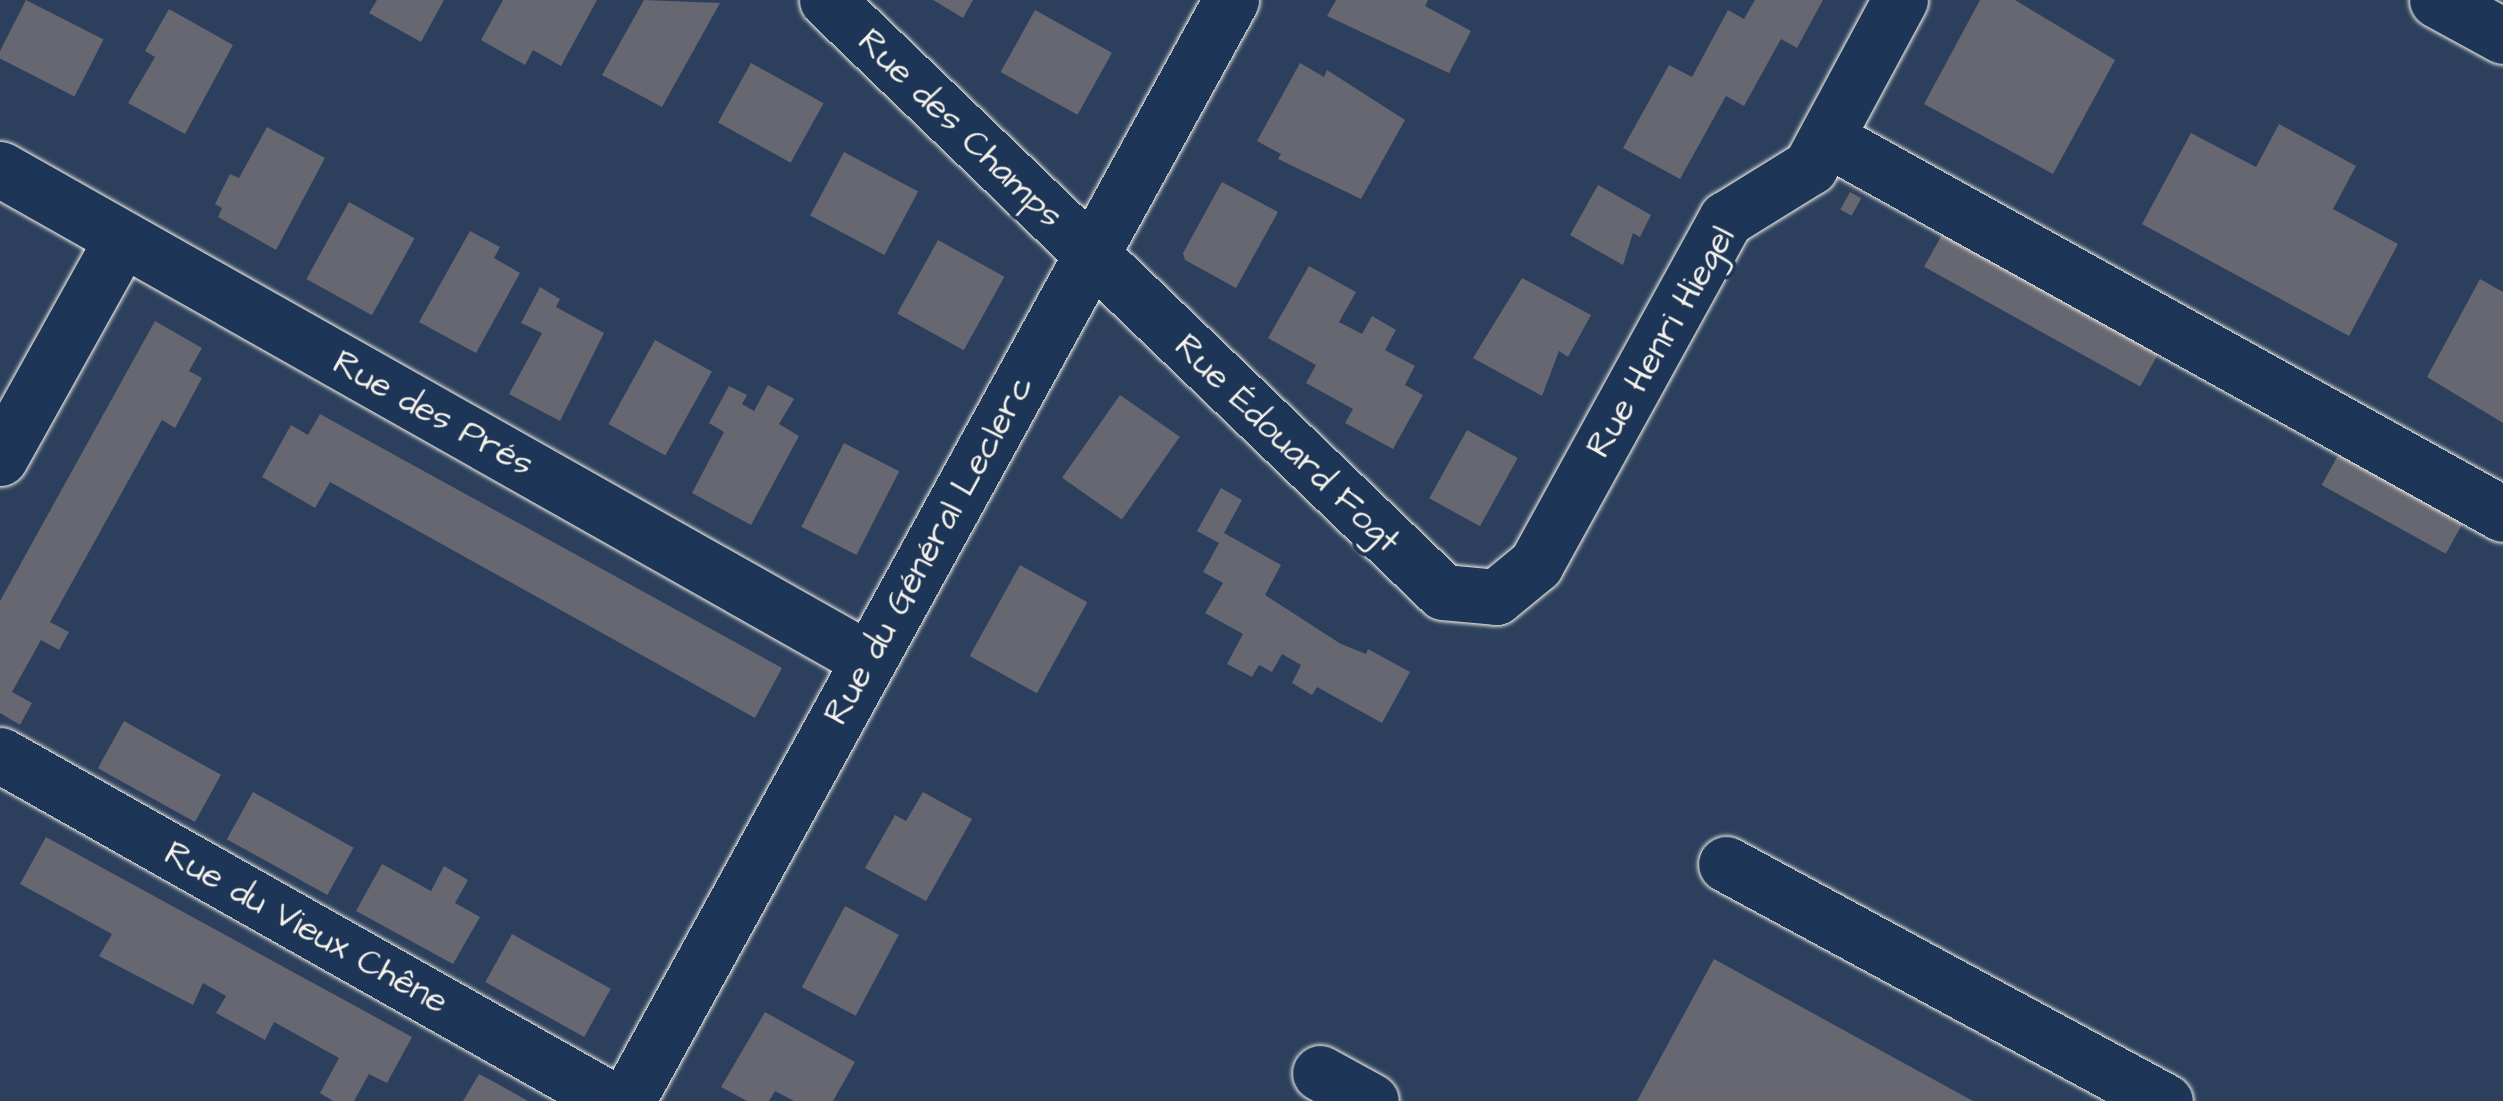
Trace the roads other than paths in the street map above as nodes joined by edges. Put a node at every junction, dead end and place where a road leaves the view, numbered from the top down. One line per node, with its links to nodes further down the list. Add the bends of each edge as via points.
1 (828, 0): 9 (street, Rue des Champs)
2 (1231, 0): 9 (street, Rue du Général Leclerc)
3 (1900, 0): 6 (street, Rue Henri Hiegel)
4 (2437, 0): 5 (street)
5 (2503, 36)
6 (1826, 138): 11 (street); 12 (street, Rue Henri Hiegel, via 1810,167 1726,219 1536,564)
7 (0, 169): 8 (street, Rue des Prés)
8 (122, 239): 10 (street); 13 (street, Rue des Prés)
9 (1092, 259): 12 (street, Rue Édouard Fogt, via 1443,592); 13 (street, Rue du Général Leclerc)
10 (0, 458)
11 (2503, 514)
12 (1496, 597)
13 (867, 659): 18 (street, Rue du Général Leclerc)
14 (0, 755): 17 (street, Rue du Vieux Chêne)
15 (1726, 864): 20 (street)
16 (1320, 1073): 19 (street)
17 (613, 1101)
18 (627, 1101)
19 (1370, 1101)
20 (2165, 1101)

